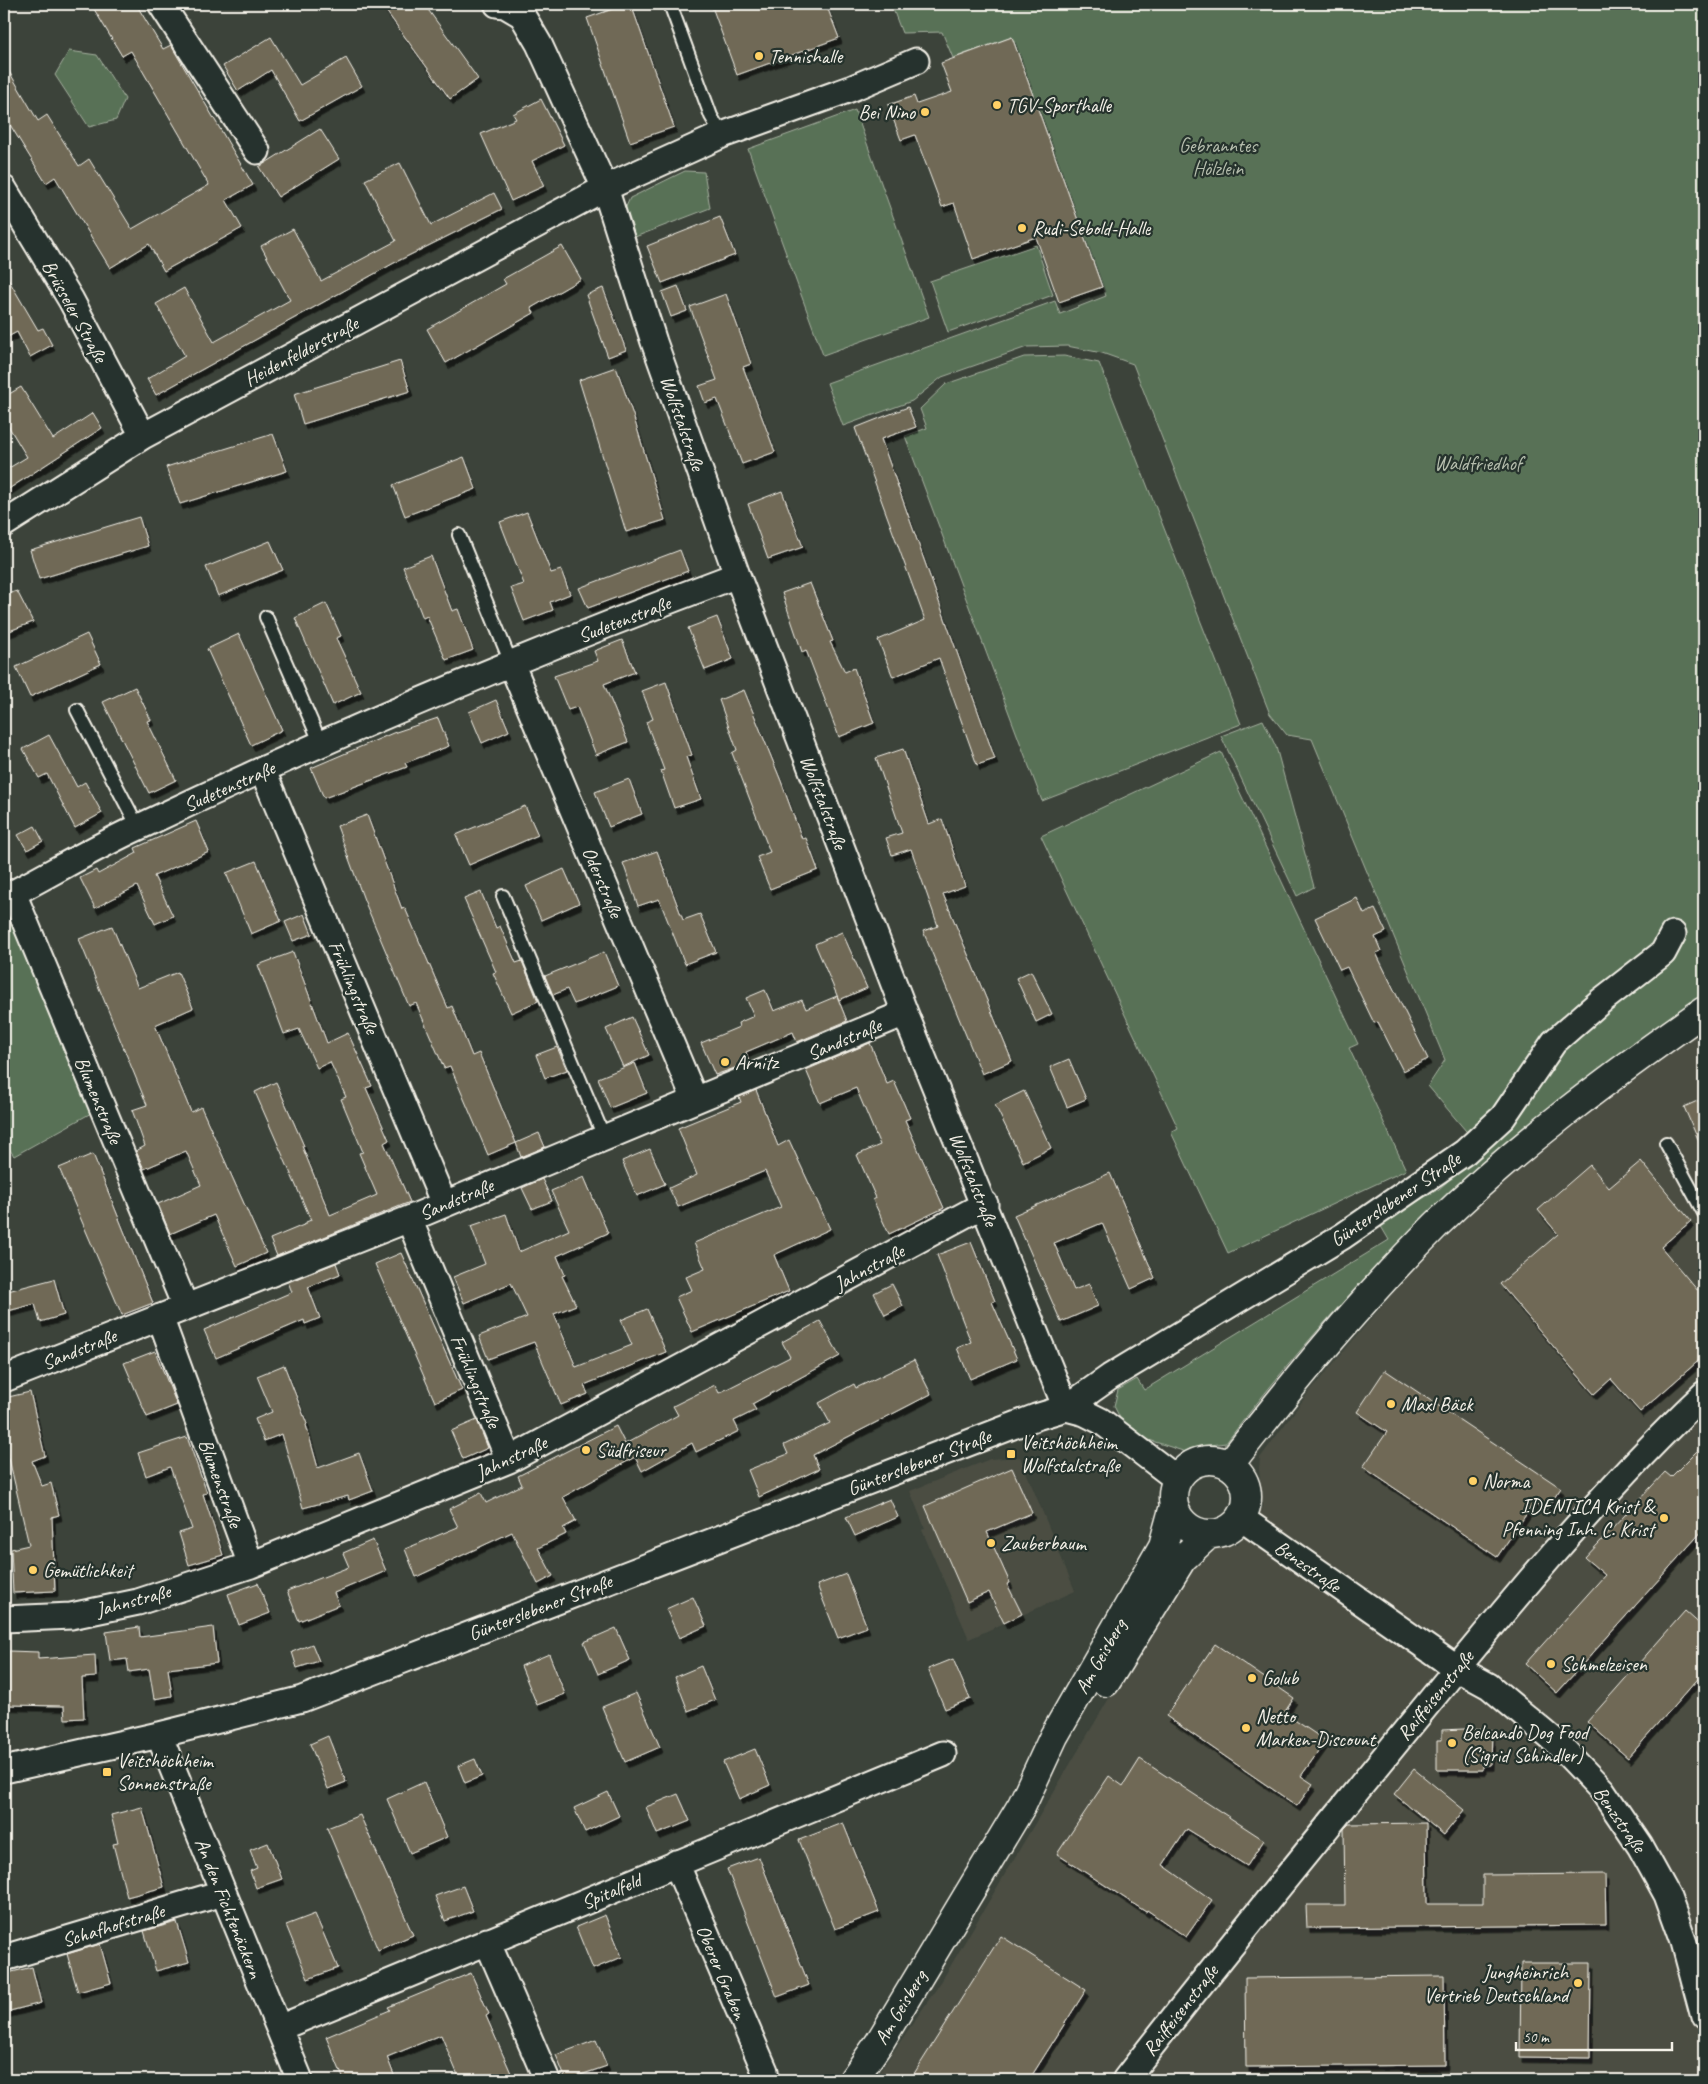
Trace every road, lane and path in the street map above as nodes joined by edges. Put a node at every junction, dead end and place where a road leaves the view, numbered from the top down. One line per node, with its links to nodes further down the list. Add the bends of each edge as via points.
1 (161, 4): 6 (street)
2 (497, 4): 8 (street, Wolfstalstraße, via 522,15 539,44)
3 (670, 4): 5 (lane, via 711,116)
4 (916, 61): 5 (street, via 850,89)
5 (722, 135): 8 (street)
6 (257, 151)
7 (4, 188): 9 (street, Brüsseler Straße, via 72,300)
8 (605, 188): 9 (street, Heidenfelderstraße); 12 (street, Wolfstalstraße, via 654,342)
9 (143, 436): 10 (street, Heidenfelderstraße)
10 (4, 524)
11 (459, 535): 14 (lane)
12 (737, 576): 14 (street, Sudetenstraße); 23 (street, Wolfstalstraße)
13 (266, 617): 16 (lane)
14 (511, 663): 16 (street, Sudetenstraße); 24 (street, Oderstraße)
15 (77, 710): 18 (lane)
16 (321, 744): 17 (street, Sudetenstraße)
17 (263, 771): 18 (street, Sudetenstraße); 27 (street, Frühlingstraße)
18 (138, 827): 19 (street, Sudetenstraße)
19 (8, 896): 31 (street, Blumenstraße)
20 (503, 896): 25 (lane)
21 (1674, 934): 35 (street, Günterslebener Straße, via 1663,953 1601,1000 1554,1042 1503,1116 1465,1152 1343,1236 1110,1377)
22 (1704, 1010): 37 (street, via 1621,1069 1506,1162 1437,1225 1368,1297)
23 (905, 1013): 24 (street, Sandstraße); 28 (street, Wolfstalstraße)
24 (695, 1100): 25 (street, Sandstraße)
25 (604, 1137): 27 (street, Sandstraße)
26 (1666, 1142): 29 (lane)
27 (444, 1204): 30 (street, Sandstraße)
28 (985, 1204): 35 (street, Wolfstalstraße); 36 (street, Jahnstraße)
29 (1704, 1213)
30 (409, 1219): 31 (street, Sandstraße); 36 (street, Frühlingstraße)
31 (185, 1306): 32 (street, Sandstraße)
32 (160, 1316): 33 (street, Sandstraße); 42 (street, Blumenstraße)
33 (4, 1379)
34 (1704, 1394): 44 (street, Raiffeisenstraße, via 1593,1509)
35 (1066, 1408): 38 (street, via 1101,1421); 45 (street, Günterslebener Straße, via 1036,1416 302,1698)
36 (509, 1460): 42 (street, Jahnstraße)
37 (1229, 1465): 38 (street, via 1218,1461 1199,1462); 40 (street, via 1246,1486 1247,1502)
38 (1178, 1479): 39 (street)
39 (1174, 1506): 41 (street, via 1190,1528); 48 (street, Am Geisberg, via 1163,1546 1054,1736)
40 (1241, 1518): 41 (street, via 1232,1527); 44 (street, Benzstraße)
41 (1209, 1534): 48 (street, Am Geisberg, via 1182,1559 1066,1745)
42 (251, 1565): 43 (street, Jahnstraße, via 129,1604 71,1616)
43 (4, 1619)
44 (1456, 1668): 53 (street, Benzstraße, via 1490,1686 1557,1743 1602,1790 1640,1846 1667,1895 1684,1942); 59 (street, Raiffeisenstraße)
45 (159, 1735): 47 (street, Günterslebener Straße); 50 (street, An den Fichtenäckern)
46 (943, 1754): 49 (street, Spitalfeld)
47 (4, 1770)
48 (1022, 1805): 58 (street, Am Geisberg, via 879,2043)
49 (676, 1864): 51 (street, Spitalfeld); 57 (street, Oberer Graben, via 765,2071)
50 (222, 1893): 52 (street, Schafhofstraße); 54 (street, An den Fichtenäckern)
51 (487, 1941): 54 (street, Spitalfeld); 56 (street)
52 (4, 1958)
53 (1704, 2017)
54 (279, 2028): 55 (street, An den Fichtenäckern)
55 (300, 2080)
56 (547, 2080)
57 (766, 2080)
58 (853, 2080)
59 (1126, 2080)

